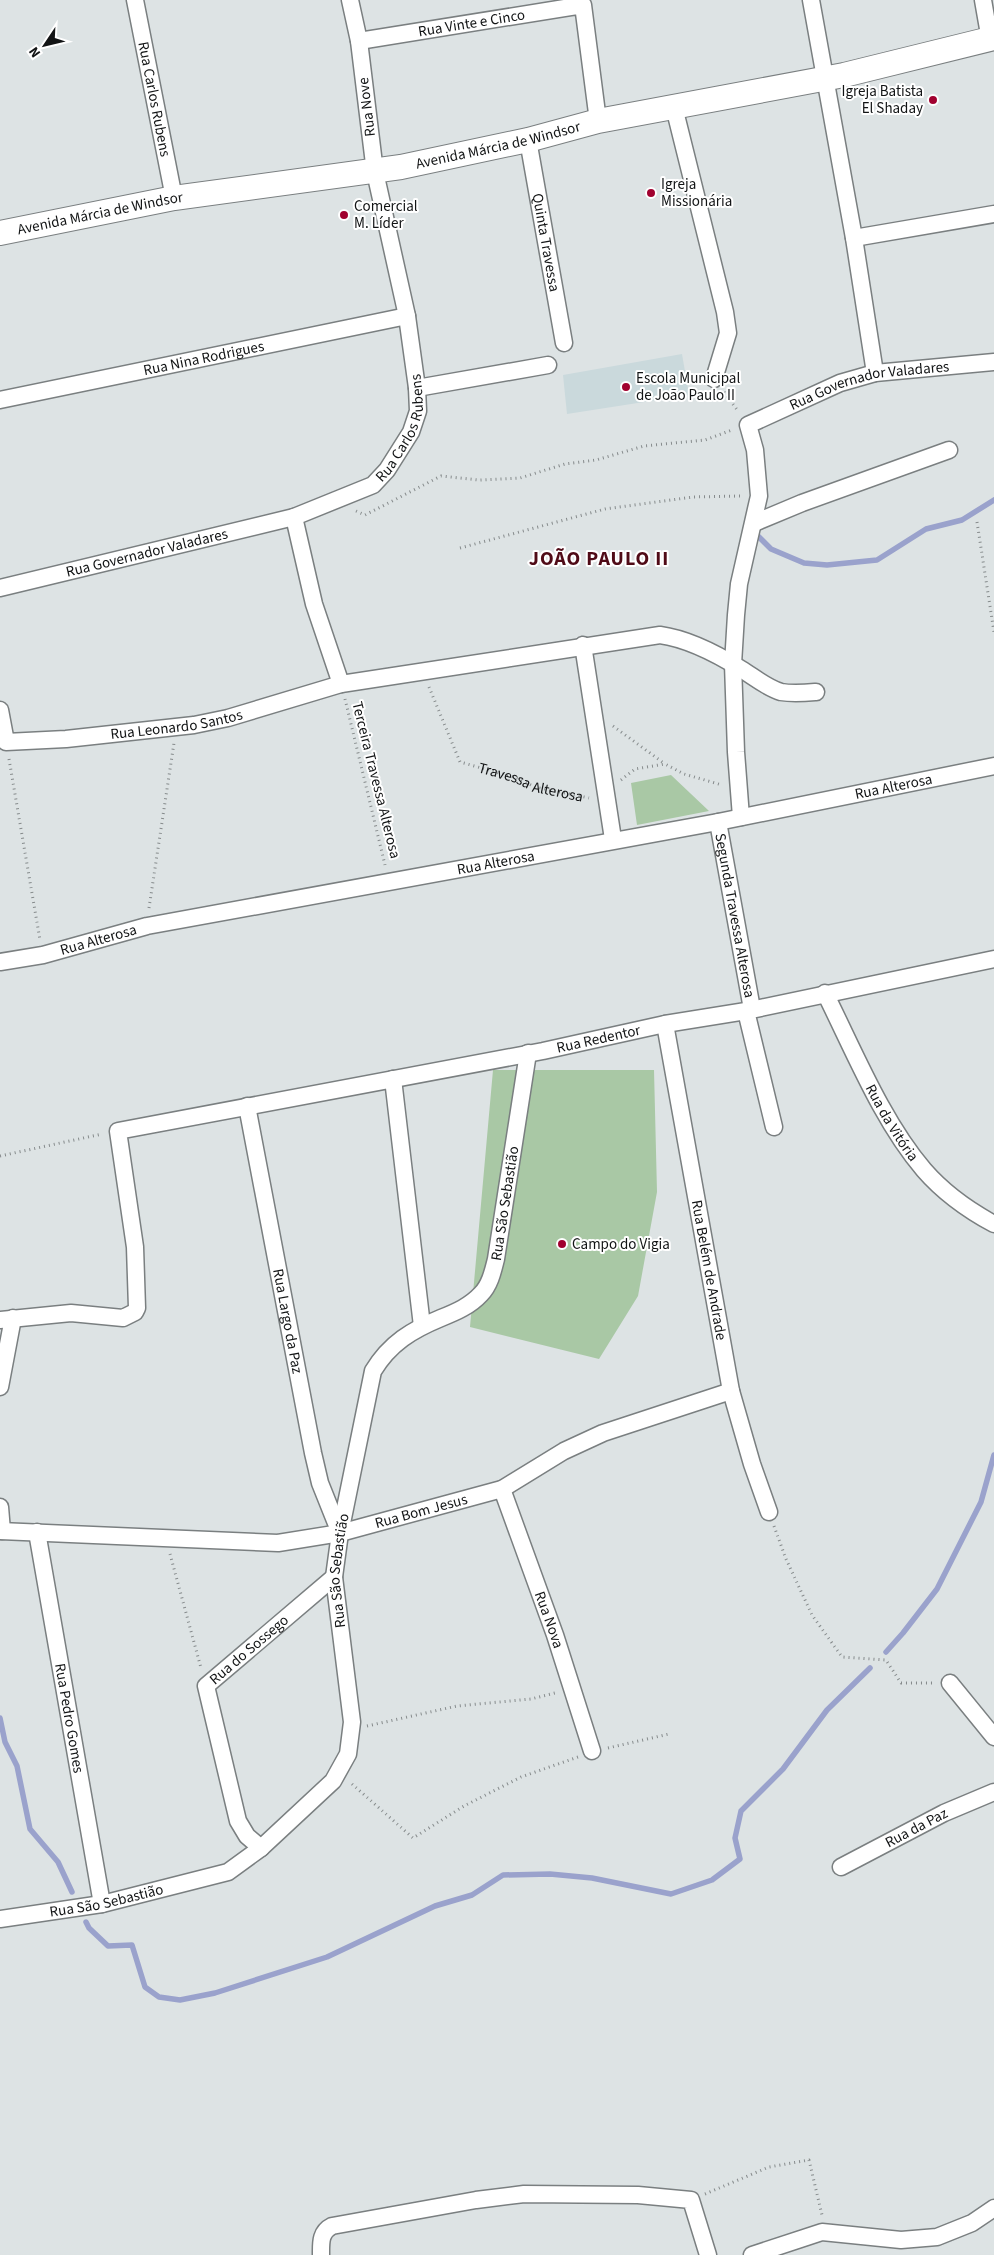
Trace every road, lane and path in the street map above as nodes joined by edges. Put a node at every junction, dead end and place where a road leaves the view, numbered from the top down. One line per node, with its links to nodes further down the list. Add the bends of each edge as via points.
1 (135, 0): 12 (street, Rua Carlos Rubens)
2 (350, 0): 6 (street, Rua Nove)
3 (810, 0): 7 (street)
4 (983, 0): 5 (street)
5 (992, 39): 7 (street, Avenida Márcia de Windsor)
6 (359, 41): 9 (street, Rua Vinte e Cinco, via 583,5); 11 (street, Rua Nove)
7 (826, 78): 8 (street, Avenida Márcia de Windsor); 15 (street)
8 (674, 106): 9 (street, Avenida Márcia de Windsor); 21 (street, via 725,312 728,333)
9 (598, 121): 10 (street, Avenida Márcia de Windsor)
10 (528, 140): 11 (street, Avenida Márcia de Windsor); 17 (street, Quinta Travessa)
11 (375, 172): 12 (street, Avenida Márcia de Windsor); 16 (street, Rua Carlos Rubens)
12 (174, 198): 14 (street, Avenida Márcia de Windsor)
13 (994, 214): 15 (street)
14 (0, 233)
15 (854, 238): 20 (street)
16 (407, 316): 22 (street, Rua Carlos Rubens); 23 (street, Rua Nina Rodrigues)
17 (564, 343)
18 (994, 362): 20 (street, Rua Governador Valadares)
19 (548, 365): 22 (street)
20 (875, 373): 24 (street, Rua Governador Valadares, via 840,383)
21 (714, 380): 24 (path)
22 (417, 388): 27 (street, Rua Carlos Rubens, via 418,411 411,432 387,470 373,485)
23 (0, 400)
24 (748, 425): 26 (street, via 755,450); 27 (path, via 704,440 644,446 520,478 479,480 441,476 365,515)
25 (949, 450): 30 (street)
26 (759, 496): 30 (street); 31 (path, via 693,497 605,509)
27 (332, 502): 28 (street, Rua Carlos Rubens)
28 (294, 517): 32 (street, Rua Governador Valadares); 37 (street, via 314,604)
29 (977, 522): 33 (path)
30 (754, 523): 35 (street, via 739,584)
31 (460, 548)
32 (0, 588)
33 (994, 632)
34 (583, 646): 35 (street, Rua Leonardo Santos, via 660,635 679,637); 36 (street, Rua Leonardo Santos); 40 (street, Travessa Alterosa)
35 (734, 664): 38 (street, Rua Leonardo Santos, via 772,689 792,694); 45 (street)
36 (423, 672): 37 (street, Rua Leonardo Santos); 46 (path, Travessa Alterosa, via 460,762 576,797)
37 (341, 684): 41 (street, Rua Leonardo Santos, via 228,718); 50 (path, Terceira Travessa Alterosa)
38 (816, 692)
39 (0, 710): 42 (street)
40 (596, 714): 43 (path); 46 (street, Travessa Alterosa)
41 (176, 728): 42 (street, Rua Leonardo Santos); 51 (path)
42 (6, 742): 52 (path)
43 (665, 764): 45 (path, via 684,774); 46 (path, via 635,769)
44 (994, 766): 47 (street, Rua Alterosa)
45 (739, 790): 47 (street)
46 (608, 794): 49 (street)
47 (741, 817): 48 (street, Rua Alterosa)
48 (718, 822): 49 (street, Rua Alterosa); 56 (street, Segunda Travessa Alterosa)
49 (613, 839): 50 (street, Rua Alterosa)
50 (389, 881): 51 (street, Rua Alterosa)
51 (147, 926): 52 (street, Rua Alterosa)
52 (43, 955): 54 (street, Rua Alterosa)
53 (994, 959): 55 (street, Rua Redentor)
54 (0, 962)
55 (825, 993): 56 (street, Rua Redentor); 64 (street, Rua da Vitória, via 864,1073 910,1151 939,1185 962,1205)
56 (749, 1010): 57 (street, Rua Redentor); 61 (street, Segunda Travessa Alterosa)
57 (665, 1024): 58 (street, Rua Redentor); 68 (street, Rua Belém de Andrade)
58 (528, 1053): 59 (street, Rua Redentor); 66 (street, Rua São Sebastião, via 490,1281 469,1305)
59 (393, 1079): 60 (street, Rua Redentor); 66 (street)
60 (247, 1106): 62 (street, Rua Redentor); 74 (street, Rua Largo da Paz, via 309,1437 320,1483)
61 (774, 1127)
62 (118, 1132): 63 (path); 65 (street, via 136,1248 135,1312 123,1318 71,1313)
63 (0, 1156)
64 (994, 1224)
65 (6, 1319): 67 (street)
66 (422, 1326): 74 (street, Rua São Sebastião, via 382,1355 373,1371)
67 (0, 1387)
68 (731, 1391): 69 (street, Rua Bom Jesus, via 604,1433 564,1451); 71 (street, Rua Belém de Andrade)
69 (502, 1489): 74 (street, Rua Bom Jesus); 79 (street, Rua Nova)
70 (0, 1507): 72 (street)
71 (769, 1512): 77 (path, via 812,1615 842,1657 886,1660 901,1683)
72 (1, 1531): 73 (street, Rua Bom Jesus)
73 (37, 1532): 75 (street, Rua Bom Jesus); 88 (street, Rua Pedro Gomes)
74 (340, 1533): 75 (street, Rua Bom Jesus, via 278,1542); 76 (street, Rua São Sebastião)
75 (165, 1537): 78 (path)
76 (334, 1577): 78 (street, Rua do Sossego); 80 (street, Rua São Sebastião)
77 (950, 1683): 82 (street)
78 (206, 1686): 86 (street, Rua do Sossego, via 238,1821 247,1836)
79 (573, 1690): 80 (path, via 531,1699 457,1706); 83 (street, Rua Nova)
80 (351, 1730): 84 (street, Rua São Sebastião, via 348,1754)
81 (669, 1734): 83 (path)
82 (994, 1737)
83 (592, 1752): 84 (path, via 521,1777 464,1806 413,1838)
84 (338, 1772): 86 (street, Rua São Sebastião, via 333,1781)
85 (994, 1792): 87 (street, Rua da Paz, via 944,1813)
86 (261, 1848): 88 (street, Rua São Sebastião, via 228,1872)
87 (841, 1867)
88 (102, 1904): 89 (street, Rua São Sebastião)
89 (0, 1919)
90 (691, 2200): 92 (path, via 769,2167 808,2160); 93 (street, via 568,2193 502,2196 332,2226 322,2235); 94 (street)
91 (994, 2208): 95 (street, via 972,2223 937,2236 900,2240 822,2232)
92 (823, 2219)
93 (321, 2255)
94 (708, 2255)
95 (752, 2255)

